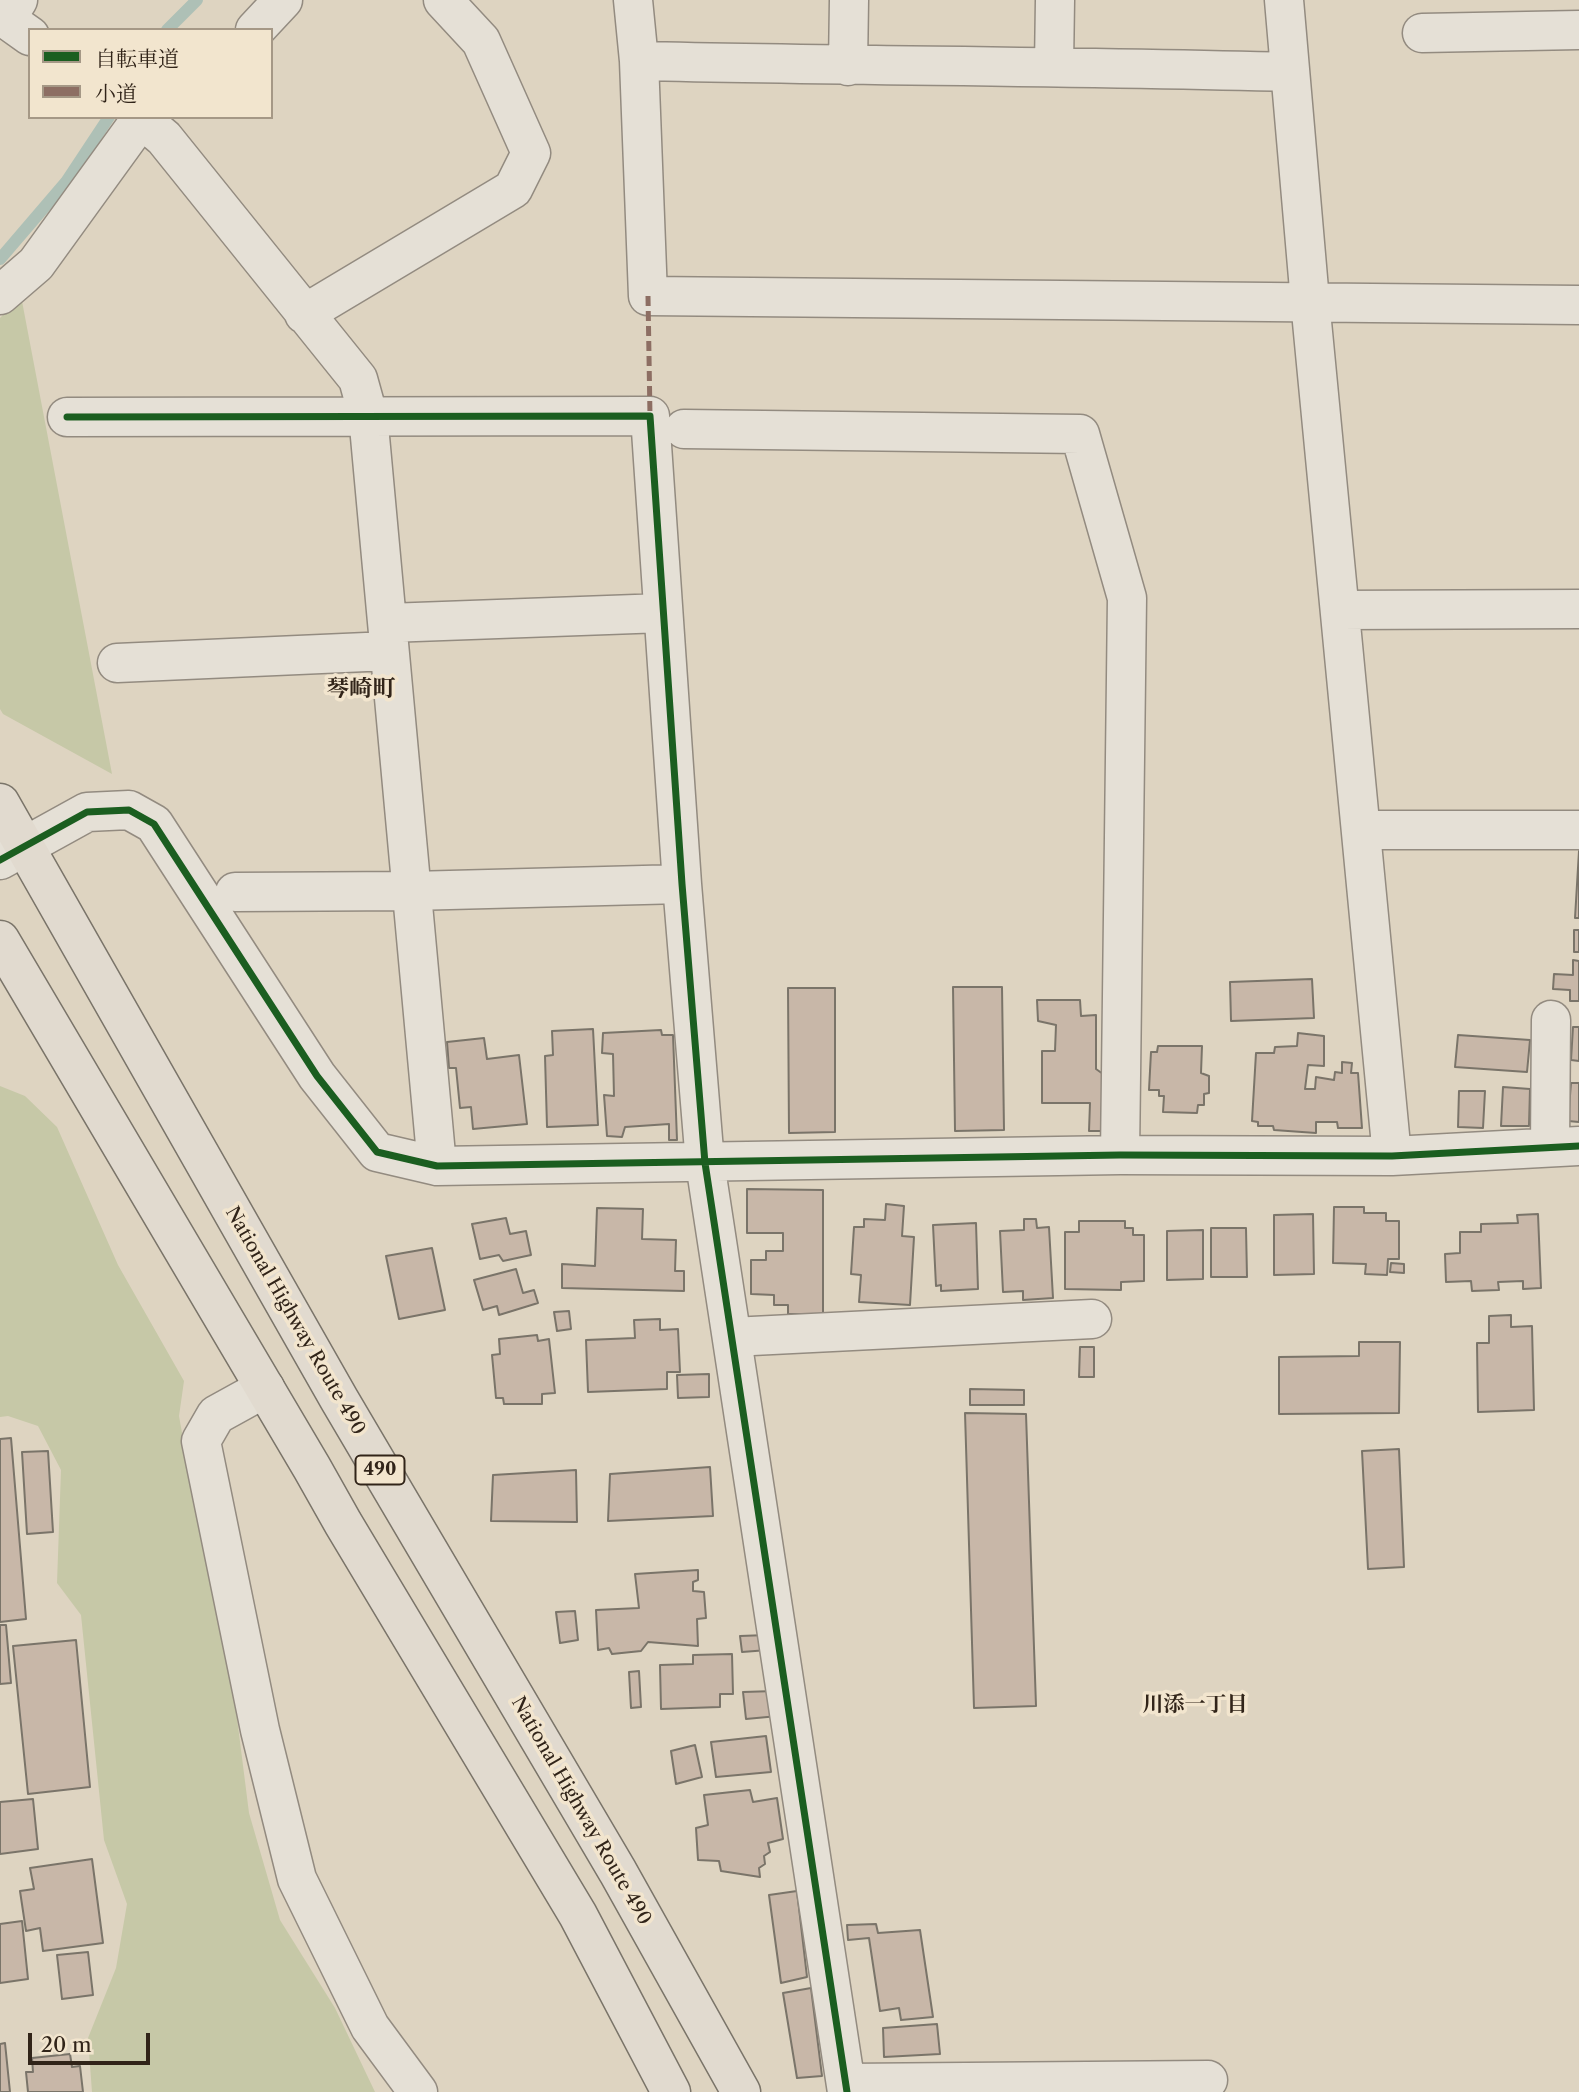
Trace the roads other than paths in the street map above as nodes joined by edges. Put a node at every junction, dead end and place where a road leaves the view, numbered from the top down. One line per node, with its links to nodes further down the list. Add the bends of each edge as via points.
1 (18, 0): 11 (street, via 6,19)
2 (283, 0): 8 (street)
3 (443, 0): 20 (street, via 481,41 531,153 513,189)
4 (633, 0): 12 (street)
5 (849, 0): 13 (street)
6 (1055, 0): 14 (street)
7 (1284, 0): 15 (street)
8 (257, 28)
9 (1579, 30): 10 (street)
10 (1422, 33)
11 (28, 35)
12 (639, 61): 13 (street); 18 (street, via 648,296)
13 (848, 66): 14 (street)
14 (1054, 66): 15 (street)
15 (1289, 72): 18 (street)
16 (156, 123): 17 (street, via 36,264); 20 (street)
17 (0, 295)
18 (1310, 301): 19 (street); 25 (street)
19 (1579, 305)
20 (304, 314): 21 (street, via 358,379)
21 (368, 415): 22 (street); 26 (street, via 650,416); 27 (street)
22 (67, 417)
23 (684, 429): 39 (street, via 1080,434 1127,598)
24 (1579, 609): 25 (street)
25 (1340, 610): 30 (street)
26 (663, 614): 27 (street); 33 (street)
27 (388, 638): 28 (street); 34 (street)
28 (117, 663)
29 (0, 803): 32 (highway, National Highway Route 490 / 490)
30 (1361, 830): 31 (street); 40 (street)
31 (1579, 830)
32 (12, 853): 42 (street, via 87,813 130,810 154,824 317,1076 377,1152); 50 (highway, National Highway Route 490 / 490, via 618,1872)
33 (682, 884): 34 (street); 41 (street)
34 (411, 891): 35 (street); 42 (street)
35 (234, 892)
36 (0, 940): 45 (highway)
37 (1551, 1020): 38 (street)
38 (1565, 1146): 40 (street)
39 (1120, 1155): 40 (street); 41 (street)
40 (1392, 1156)
41 (705, 1163): 42 (street); 44 (street)
42 (437, 1166)
43 (1092, 1319): 44 (street)
44 (732, 1337): 47 (street)
45 (265, 1388): 48 (street, via 216,1415 201,1441 254,1703 297,1880 370,2026); 49 (highway, via 578,1915)
46 (1208, 2080): 47 (street)
47 (846, 2087)
48 (418, 2092)
49 (671, 2092)
50 (741, 2092)

